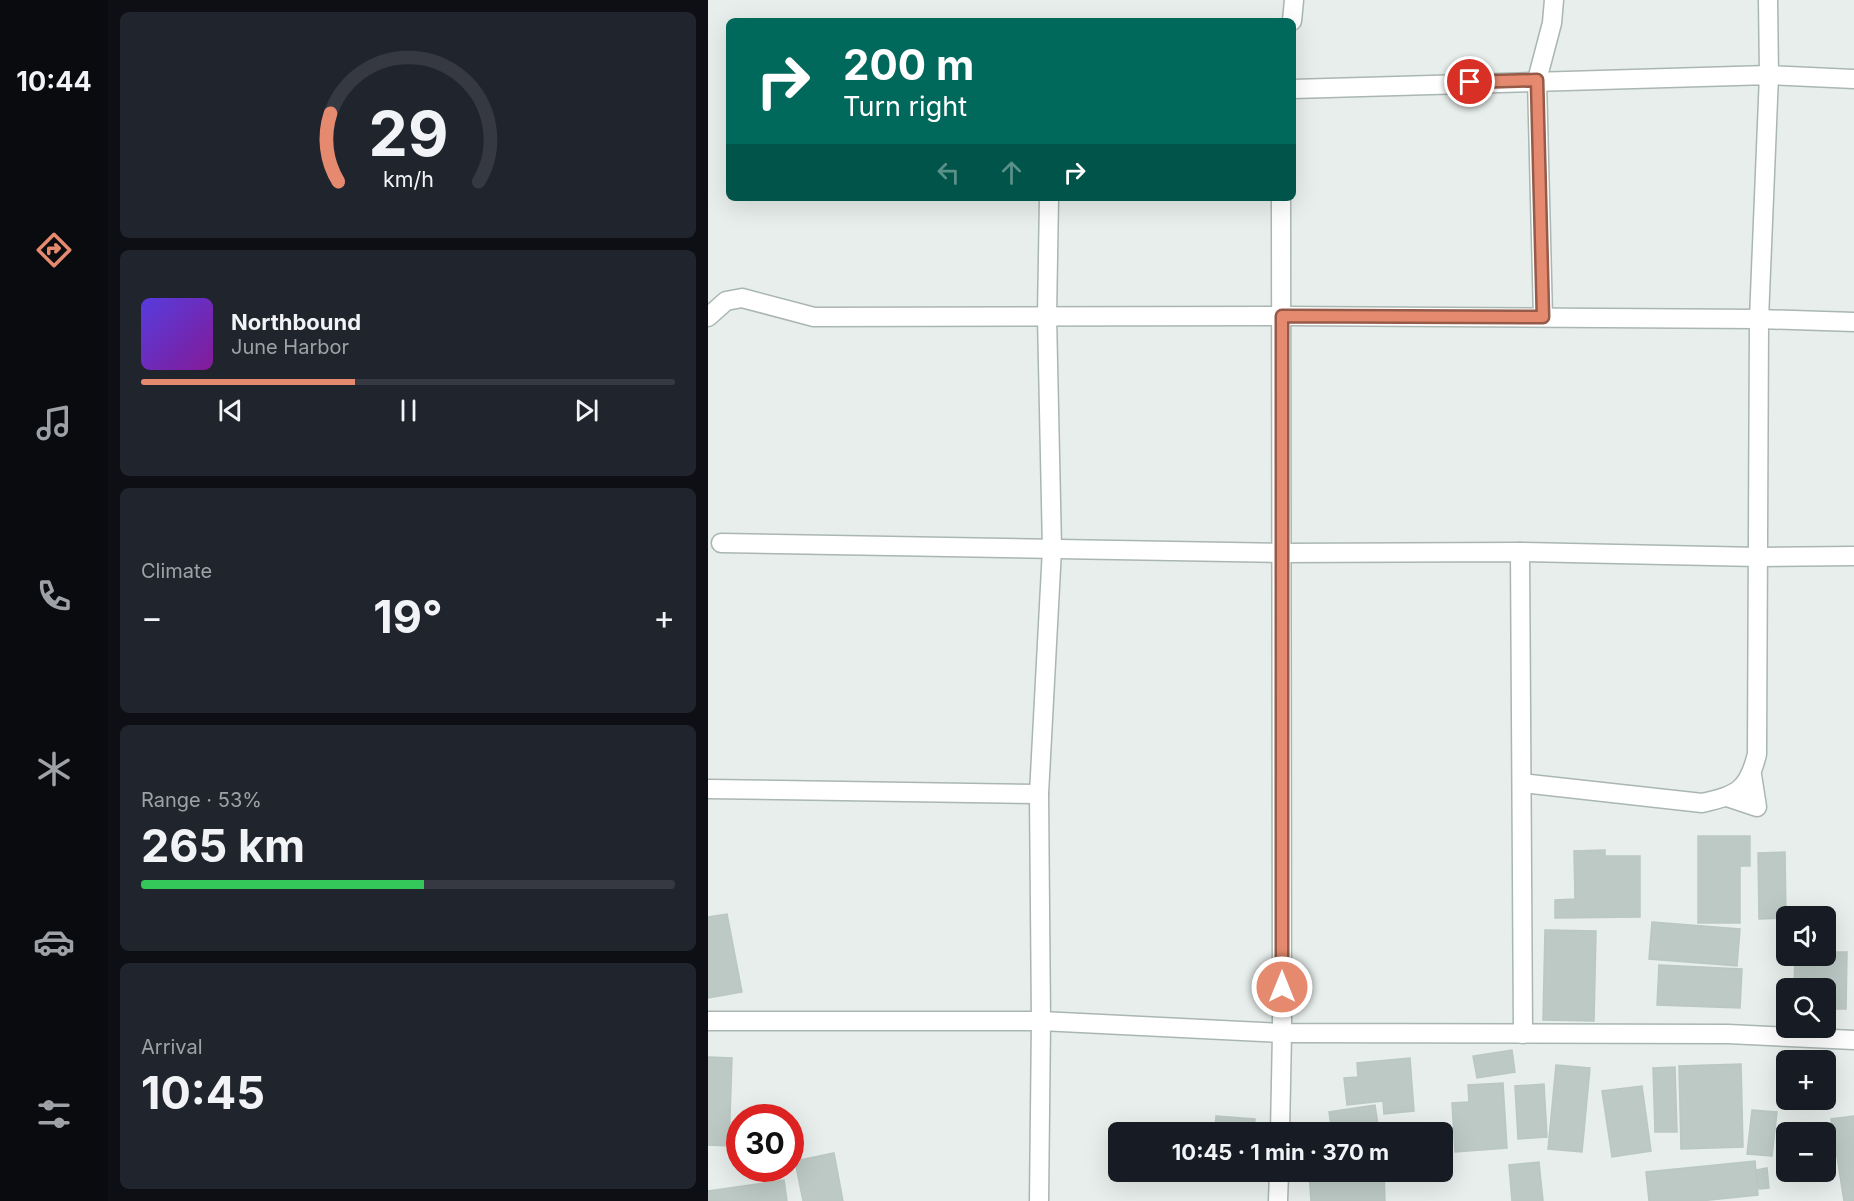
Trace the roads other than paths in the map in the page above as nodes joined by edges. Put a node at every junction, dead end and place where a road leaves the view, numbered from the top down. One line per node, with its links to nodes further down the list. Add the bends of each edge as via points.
1 (1294, 0): 4 (street)
2 (1554, 0): 7 (street)
3 (1768, 0): 5 (street)
4 (1292, 18)
5 (1769, 75): 6 (street); 7 (street); 15 (street)
6 (1854, 79)
7 (1537, 80): 8 (street); 14 (street)
8 (1296, 89)
9 (1049, 201): 11 (street)
10 (1281, 201): 12 (street)
11 (1047, 316): 12 (street); 13 (street, via 814,317 742,298 726,301); 18 (street)
12 (1282, 316): 14 (street); 20 (street)
13 (708, 317)
14 (1543, 317): 15 (street)
15 (1759, 319): 16 (street); 22 (street)
16 (1854, 321)
17 (721, 543): 18 (street)
18 (1052, 549): 20 (street); 25 (street)
19 (1520, 552): 20 (street); 22 (street); 23 (street)
20 (1282, 553): 28 (street)
21 (1854, 556): 22 (street)
22 (1758, 557): 23 (street, via 1757,754 1752,775 1742,788 1727,797 1702,803)
23 (1522, 783): 29 (street)
24 (708, 789): 25 (street)
25 (1039, 794): 27 (street)
26 (708, 1021): 27 (street)
27 (1041, 1021): 28 (street); 33 (street)
28 (1282, 1033): 29 (street); 31 (street)
29 (1523, 1034): 30 (street)
30 (1854, 1040)
31 (1280, 1122)
32 (1279, 1182): 34 (street)
33 (1039, 1201)
34 (1278, 1201)

